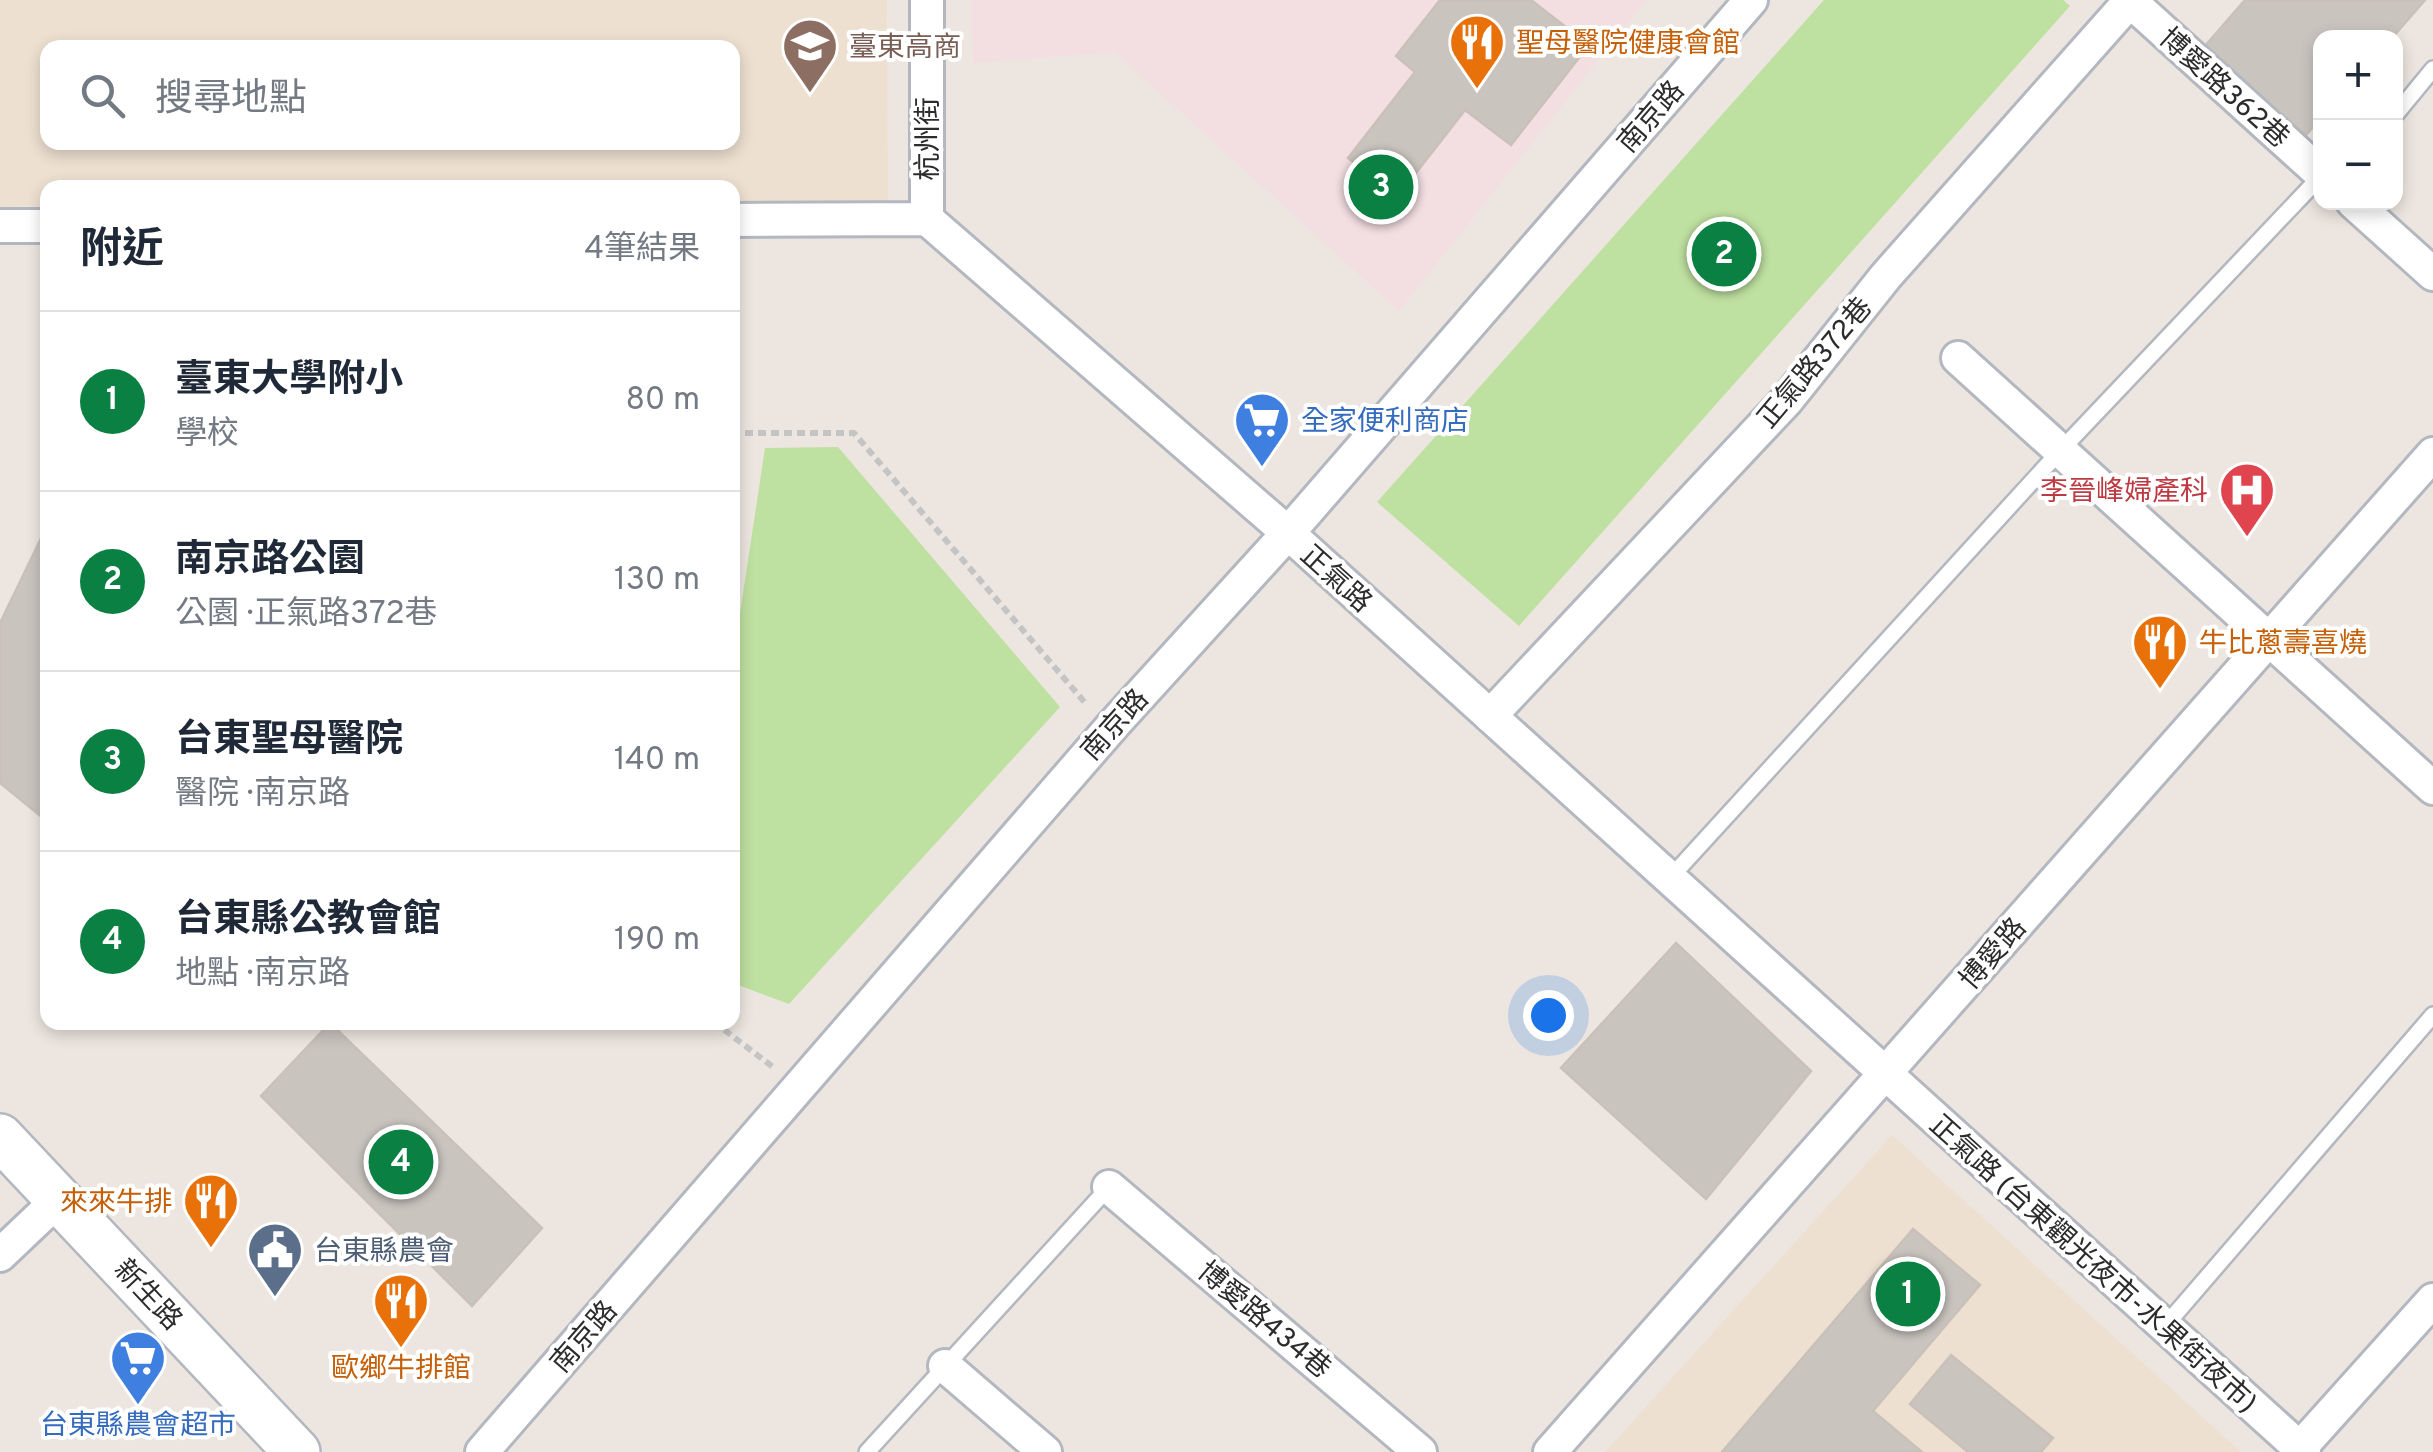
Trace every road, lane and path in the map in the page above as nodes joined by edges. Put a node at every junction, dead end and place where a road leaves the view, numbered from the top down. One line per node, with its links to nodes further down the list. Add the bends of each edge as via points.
1 (927, 0): 9 (street, 杭州街)
2 (1751, 0): 18 (street, 南京路)
3 (2129, 0): 6 (street, 博愛路362巷); 20 (street, 正氣路372巷, via 1886,276 1787,400)
4 (2433, 69): 5 (lane)
5 (2403, 105)
6 (2313, 169)
7 (2313, 182): 16 (lane)
8 (2362, 210): 13 (street)
9 (927, 218): 10 (street); 18 (street, 正氣路)
10 (740, 220)
11 (0, 226): 12 (street)
12 (40, 226)
13 (2433, 274)
14 (1958, 358): 16 (street)
15 (740, 433): 21 (path, via 854,433)
16 (2060, 450): 19 (street); 23 (lane)
17 (2433, 454): 19 (street, 博愛路)
18 (1288, 533): 20 (street, 正氣路); 37 (street, 南京路)
19 (2268, 639): 22 (street); 26 (street, 博愛路)
20 (1490, 716): 23 (street, 正氣路)
21 (1098, 718)
22 (2433, 788)
23 (1670, 878): 26 (street, 正氣路)
24 (2433, 1016): 33 (lane)
25 (724, 1030): 27 (path)
26 (1885, 1074): 33 (street, 正氣路 (台東觀光夜市-水果街夜市)); 41 (street, 博愛路)
27 (784, 1076)
28 (0, 1137): 30 (street, 新生路)
29 (1108, 1186): 34 (lane); 40 (street, 博愛路434巷)
30 (60, 1198): 31 (street); 36 (street, 新生路)
31 (0, 1256)
32 (2433, 1300): 35 (street)
33 (2165, 1326): 35 (street, 正氣路 (台東觀光夜市-水果街夜市))
34 (945, 1366): 38 (lane); 39 (street)
35 (2302, 1450)
36 (296, 1452)
37 (482, 1452)
38 (867, 1452)
39 (1044, 1452)
40 (1420, 1452)
41 (1550, 1452)

